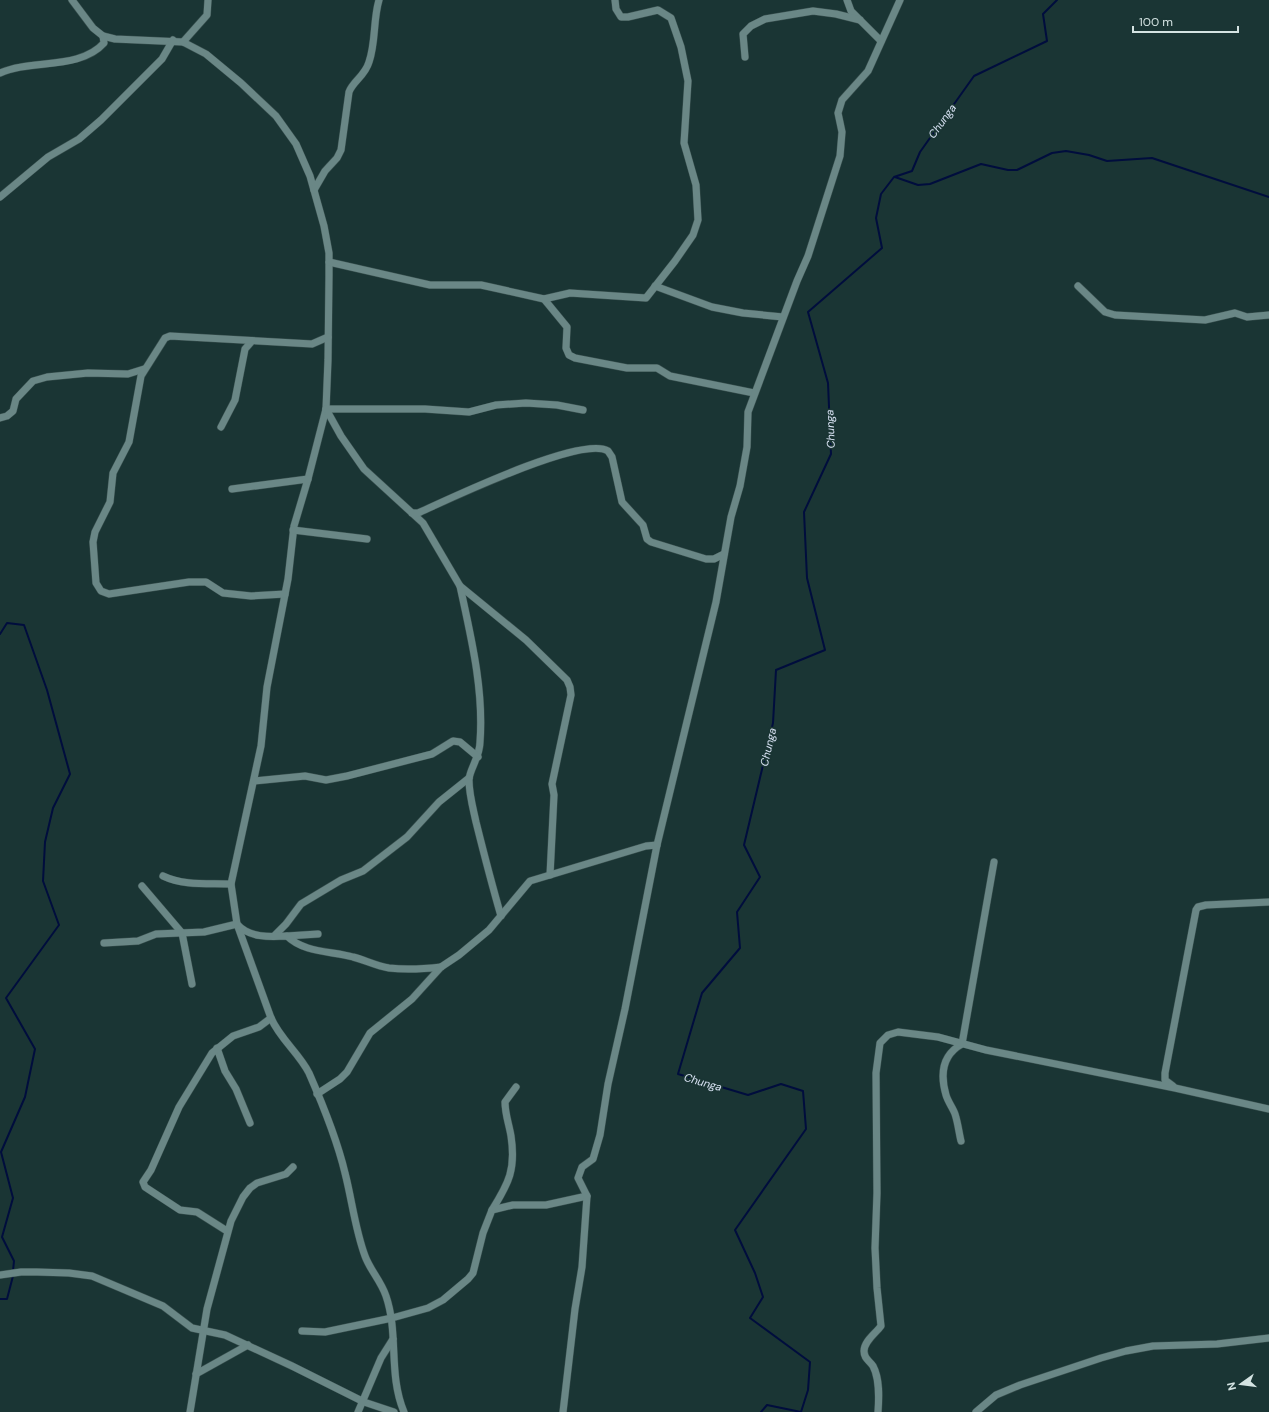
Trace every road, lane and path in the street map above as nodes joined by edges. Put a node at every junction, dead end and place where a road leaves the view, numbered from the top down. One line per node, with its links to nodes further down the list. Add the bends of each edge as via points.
1 (72, 0): 8 (street, via 93,28)
2 (208, 0): 11 (street, via 207,15)
3 (379, 0): 14 (street, via 370,60 362,77 349,92 341,150)
4 (615, 0): 17 (street, via 616,9 621,17 658,10 671,18 688,74 684,143 696,185 698,220 693,235)
5 (848, 0): 7 (street, via 851,11)
6 (900, 0): 10 (street)
7 (860, 20): 10 (street); 12 (street, via 818,11 766,19 751,26 743,34)
8 (103, 36): 9 (street, via 114,39); 13 (street, via 104,43 91,54 60,62 23,66)
9 (173, 40): 11 (street); 15 (street, via 162,59 102,120 79,139 48,156)
10 (881, 41): 21 (street, via 868,71 842,100 838,113 842,132 840,156 808,256)
11 (183, 42): 14 (street, via 206,54 276,116 296,144)
12 (745, 56)
13 (0, 73)
14 (314, 190): 16 (street, via 324,226)
15 (0, 197)
16 (329, 262): 19 (street, via 430,284 481,285); 22 (street)
17 (655, 286): 19 (street, via 646,298 570,293); 21 (street, via 712,307)
18 (1078, 286): 20 (street, via 1105,312 1115,315 1206,320 1235,313 1246,317)
19 (544, 299): 25 (street, via 567,327 568,355 627,368 657,368 670,376)
20 (1269, 316)
21 (783, 317): 25 (street)
22 (328, 337): 23 (street, via 312,344); 26 (street)
23 (252, 341): 24 (street, via 170,336 165,338); 29 (street, via 245,350 235,400)
24 (144, 369): 28 (street, via 128,374 88,373 33,381 16,398 13,411); 37 (street, via 129,442 113,473 110,502 95,532 93,542 96,583 101,591 109,594 189,582 206,582 223,593 251,596)
25 (754, 393): 35 (street, via 748,412 747,447 740,486)
26 (326, 409): 27 (street, via 425,409 469,412 496,405 526,403); 30 (street); 32 (street, via 364,469)
27 (583, 410)
28 (0, 418)
29 (221, 428)
30 (308, 479): 31 (street); 33 (street)
31 (232, 489)
32 (412, 513): 35 (street, via 418,513 544,460 598,448 606,449 612,457 622,502 643,525 647,539 706,559 714,559); 36 (street, via 423,523)
33 (293, 530): 34 (street); 37 (street)
34 (367, 539)
35 (724, 554): 41 (street, via 716,602)
36 (460, 586): 38 (street, via 480,698); 43 (street, via 526,640 567,680 570,687 571,696 552,784 554,795)
37 (285, 594): 40 (street, via 270,672)
38 (478, 757): 39 (street); 40 (street, via 460,742 453,741 432,754 347,776 326,780 305,776)
39 (469, 778): 48 (street, via 470,799); 53 (street, via 438,802 406,837 363,871 341,880 301,904)
40 (254, 781): 45 (street)
41 (657, 845): 43 (street, via 646,846); 67 (street, via 600,1135 593,1159 582,1167 578,1178)
42 (994, 862): 58 (street)
43 (550, 875): 48 (street, via 530,881)
44 (163, 876): 45 (street, via 187,884)
45 (231, 884): 49 (street)
46 (142, 886): 50 (street)
47 (1269, 902): 61 (street, via 1206,905 1196,910 1164,1073 1167,1082)
48 (501, 916): 55 (street, via 475,942)
49 (237, 924): 50 (street, via 204,932); 53 (street, via 250,934); 57 (street)
50 (182, 933): 54 (street, via 156,934 130,942); 56 (street)
51 (318, 934): 52 (street)
52 (287, 936): 53 (street); 55 (street, via 307,948 354,957 380,966)
53 (273, 937)
54 (104, 943)
55 (441, 967): 62 (street, via 412,999 370,1033 340,1079)
56 (192, 984)
57 (271, 1018): 59 (street, via 259,1026 233,1036); 62 (street, via 304,1064)
58 (962, 1044): 61 (street); 65 (street, via 949,1053 943,1077 946,1096 956,1115); 85 (street, via 938,1037 898,1032 888,1034 880,1043 876,1073 875,1248 881,1326 867,1342 864,1350 865,1358 873,1366 877,1380)
59 (217, 1048): 64 (street, via 225,1072 236,1089); 69 (street, via 207,1059 179,1107 143,1185 180,1210 197,1212)
60 (516, 1087): 68 (street, via 506,1102 513,1169)
61 (1175, 1088): 63 (street)
62 (317, 1094): 71 (street, via 343,1163 365,1256 384,1291)
63 (1269, 1109)
64 (250, 1123)
65 (961, 1141)
66 (293, 1167): 69 (street, via 286,1174 257,1183 246,1191)
67 (587, 1196): 68 (street, via 546,1206 513,1205); 79 (street, via 582,1267)
68 (492, 1210): 71 (street, via 473,1273 468,1279 438,1303 418,1312)
69 (228, 1231): 73 (street, via 207,1309)
70 (0, 1275): 73 (street, via 20,1272 92,1276 163,1306 192,1328)
71 (392, 1318): 72 (street, via 325,1332); 75 (street)
72 (302, 1331)
73 (204, 1332): 76 (street, via 225,1335); 77 (street)
74 (1269, 1338): 86 (street, via 1217,1344 1153,1346 1126,1351 1020,1385 996,1395)
75 (393, 1339): 78 (street, via 381,1358); 83 (street, via 394,1378)
76 (248, 1346): 77 (street); 78 (street)
77 (196, 1374): 80 (street)
78 (364, 1402): 81 (street); 82 (street)
79 (564, 1410): 84 (street)
80 (190, 1412)
81 (358, 1412)
82 (394, 1412)
83 (404, 1412)
84 (557, 1412)
85 (878, 1412)
86 (976, 1412)

